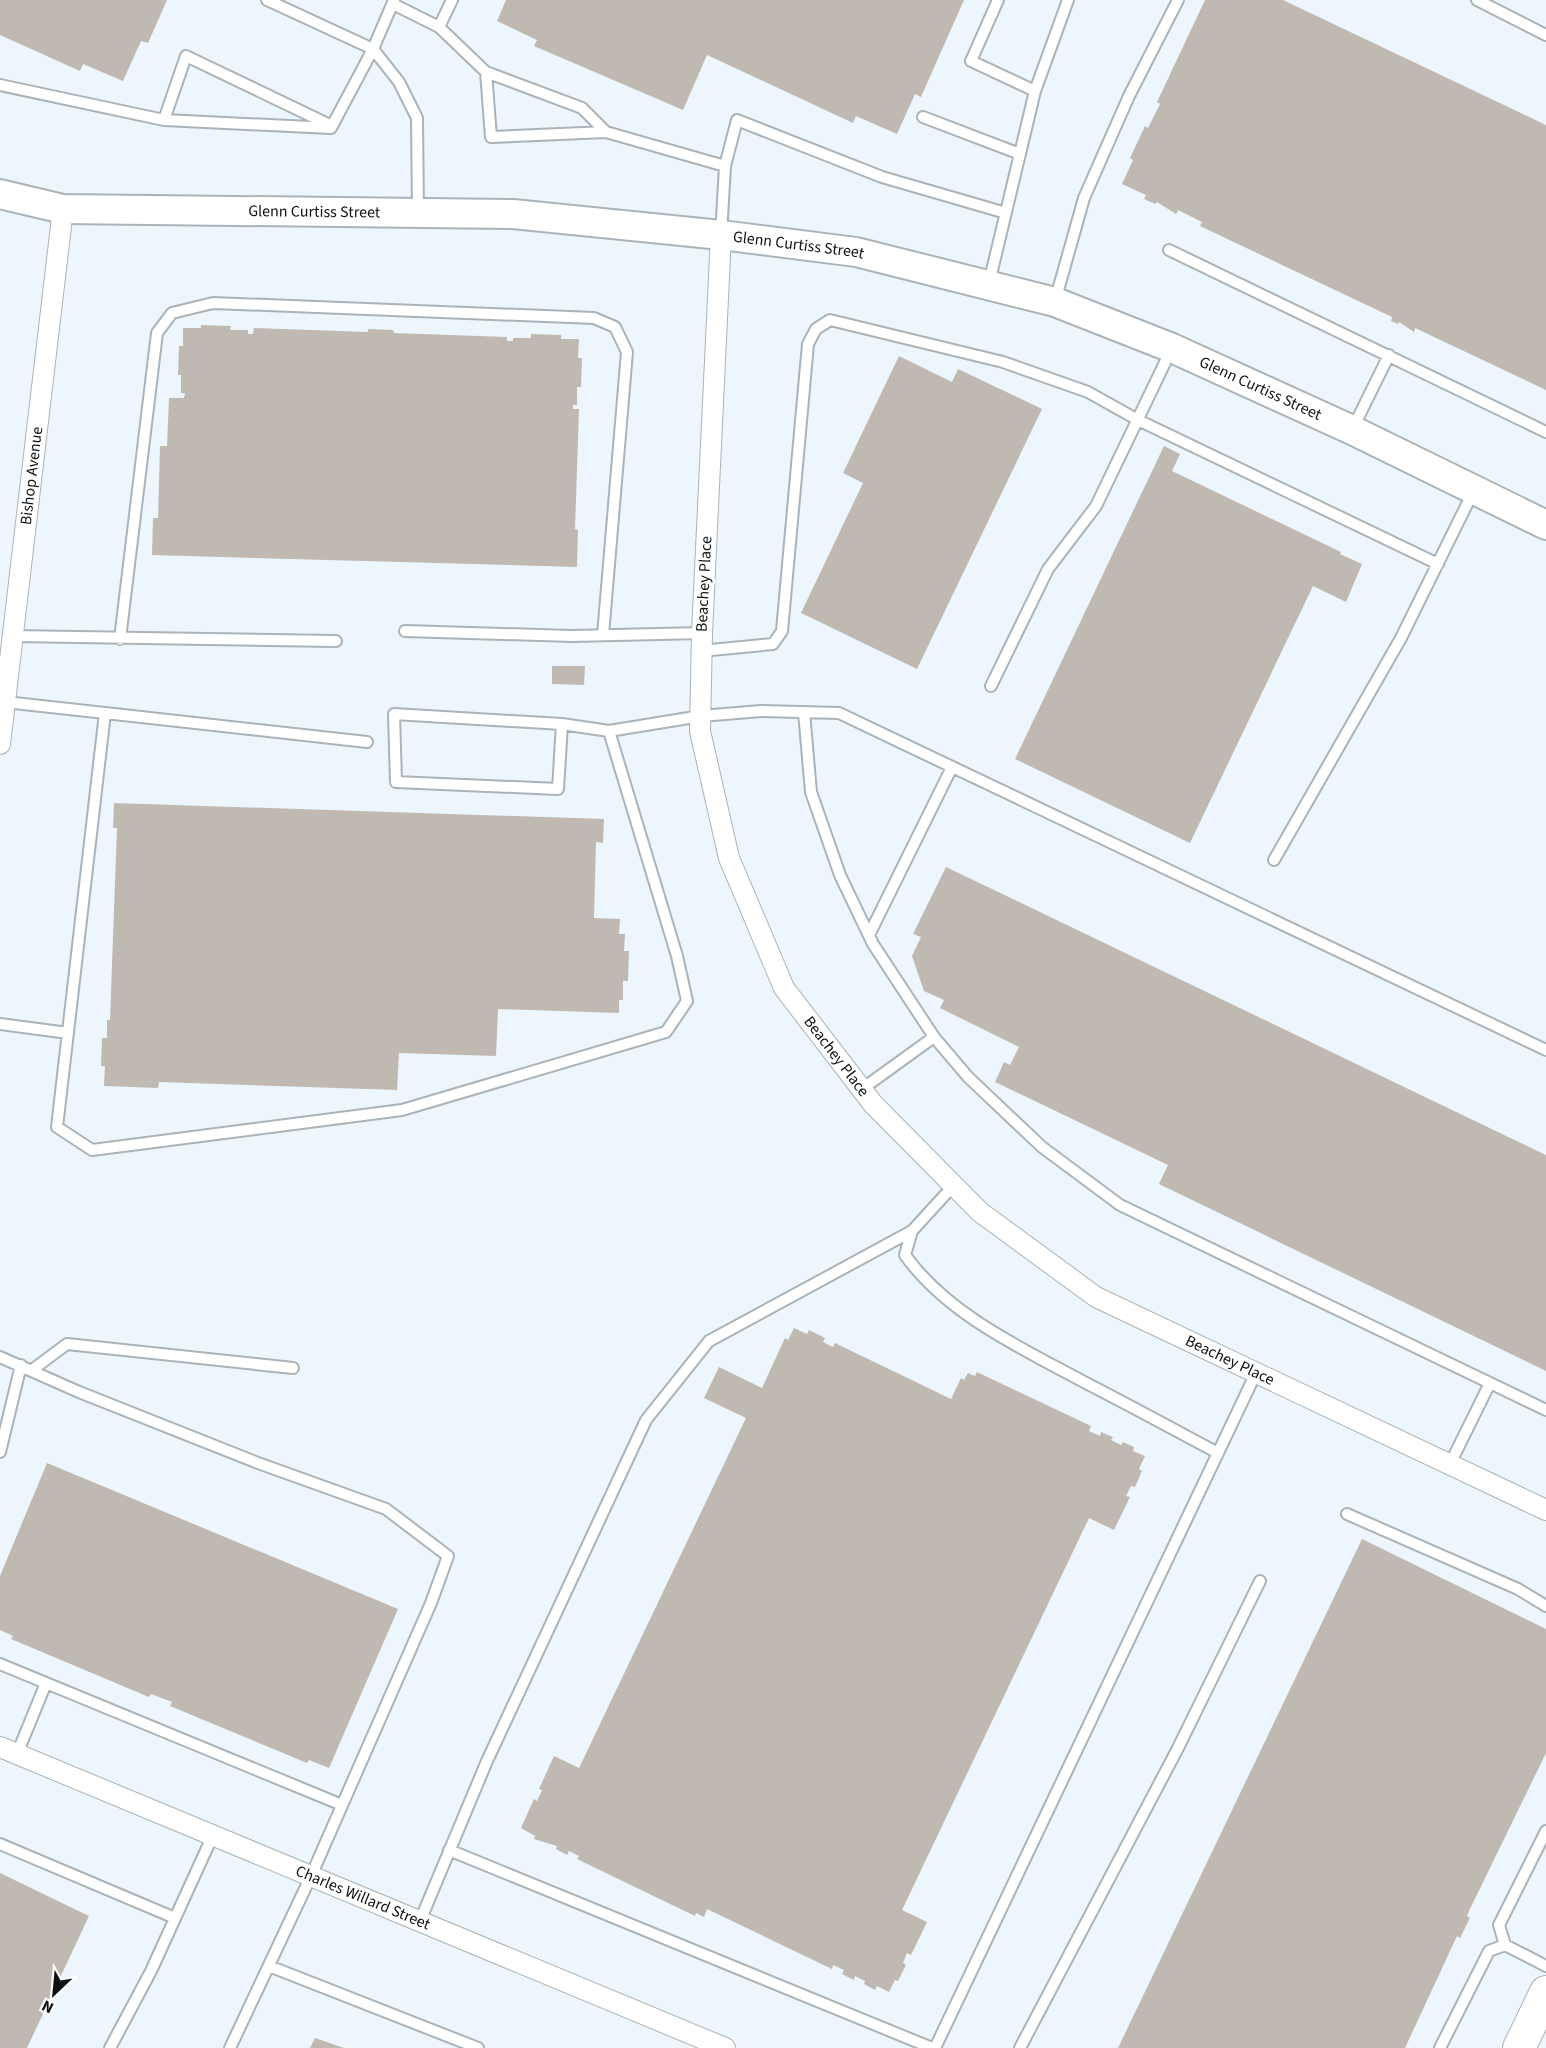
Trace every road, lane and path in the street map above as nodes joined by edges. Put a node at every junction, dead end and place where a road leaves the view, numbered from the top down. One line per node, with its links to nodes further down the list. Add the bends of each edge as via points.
1 (267, 0): 10 (lane)
2 (453, 0): 8 (lane)
3 (998, 0): 13 (lane, via 971,61)
4 (1068, 0): 13 (lane)
5 (1178, 0): 27 (lane, via 1129,96 1084,198)
6 (1477, 0): 9 (lane)
7 (393, 2): 8 (lane); 10 (lane)
8 (440, 27): 11 (lane)
9 (1546, 35)
10 (373, 49): 16 (lane); 22 (lane, via 399,82 417,118)
11 (486, 72): 17 (lane, via 582,108); 17 (lane, via 491,137)
12 (0, 85): 15 (lane)
13 (1035, 91): 18 (lane)
14 (923, 117): 18 (lane)
15 (164, 120): 16 (lane); 16 (lane, via 186,56)
16 (332, 126)
17 (606, 132): 19 (lane)
18 (1020, 154): 23 (lane)
19 (725, 165): 23 (lane, via 736,120 882,177); 24 (lane)
20 (0, 195): 21 (street, Glenn Curtiss Street)
21 (63, 209): 22 (street, Glenn Curtiss Street); 38 (street, Bishop Avenue)
22 (418, 213): 24 (street, Glenn Curtiss Street, via 513,214)
23 (1006, 213): 26 (lane)
24 (721, 235): 26 (street, Glenn Curtiss Street, via 856,252); 41 (street, Beachey Place)
25 (1169, 250): 29 (lane)
26 (989, 283): 27 (street, Glenn Curtiss Street)
27 (1055, 302): 28 (street, Glenn Curtiss Street)
28 (1172, 348): 30 (lane); 31 (street, Glenn Curtiss Street)
29 (1389, 355): 31 (lane); 32 (lane)
30 (1138, 420): 35 (lane); 41 (lane, via 1088,392 1003,362 830,320 816,328 808,344 782,631 773,644); 43 (lane, via 1096,506 1048,569)
31 (1352, 430): 33 (street, Glenn Curtiss Street)
32 (1546, 432)
33 (1474, 490): 34 (street, Glenn Curtiss Street); 35 (lane)
34 (1546, 525)
35 (1438, 564): 53 (lane, via 1401,638)
36 (405, 631): 37 (lane)
37 (603, 635): 39 (lane, via 627,352 615,327 594,318 213,303 172,313 157,333); 41 (lane)
38 (13, 636): 39 (lane); 42 (street, Bishop Avenue)
39 (120, 639): 40 (lane)
40 (336, 641)
41 (702, 642): 47 (street, Beachey Place)
42 (4, 679): 44 (street, Bishop Avenue)
43 (991, 686)
44 (5, 702): 46 (lane); 51 (street, Bishop Avenue)
45 (804, 712): 47 (lane); 52 (lane, via 839,713); 54 (lane, via 811,792 840,875)
46 (105, 713): 50 (lane); 56 (lane)
47 (700, 716): 49 (lane); 59 (street, Beachey Place, via 700,731 729,858 784,988)
48 (562, 724): 48 (lane, via 394,714 396,782 558,789); 49 (lane)
49 (609, 731): 56 (lane, via 687,1001 666,1032 402,1110 93,1150 57,1127)
50 (367, 742)
51 (0, 744)
52 (952, 767): 54 (lane); 58 (lane)
53 (1274, 860)
54 (869, 935): 57 (lane)
55 (0, 1024): 56 (lane)
56 (68, 1033)
57 (934, 1037): 59 (lane); 67 (lane, via 968,1077 1042,1147 1120,1205)
58 (1546, 1050)
59 (862, 1089): 60 (street, Beachey Place)
60 (954, 1185): 61 (lane); 66 (street, Beachey Place, via 980,1212 1096,1297)
61 (912, 1231): 70 (lane, via 905,1255 919,1275 954,1304 1012,1343); 83 (lane, via 709,1341 667,1392 641,1431)
62 (0, 1357): 63 (lane)
63 (21, 1365): 65 (lane); 69 (lane)
64 (293, 1368): 65 (lane, via 67,1344)
65 (32, 1370): 79 (lane, via 258,1463 386,1509 448,1556)
66 (1256, 1372): 70 (lane); 71 (street, Beachey Place)
67 (1490, 1383): 68 (lane); 71 (lane)
68 (1546, 1410)
69 (0, 1452)
70 (1218, 1453): 95 (lane)
71 (1450, 1464): 72 (street, Beachey Place)
72 (1546, 1510)
73 (1347, 1514): 75 (lane, via 1518,1589)
74 (1260, 1581): 96 (lane, via 1178,1748)
75 (1546, 1606)
76 (0, 1664): 77 (lane)
77 (46, 1683): 78 (lane); 79 (lane)
78 (9, 1750): 81 (street, Charles Willard Street)
79 (342, 1804): 84 (lane)
80 (1546, 1831): 87 (lane, via 1500,1925)
81 (213, 1835): 84 (street, Charles Willard Street); 85 (lane)
82 (0, 1844): 85 (lane)
83 (449, 1850): 86 (lane); 95 (lane)
84 (311, 1876): 86 (street, Charles Willard Street); 88 (lane)
85 (175, 1918): 91 (lane)
86 (420, 1921): 94 (street, Charles Willard Street)
87 (1505, 1945): 89 (lane); 97 (lane, via 1489,1951)
88 (269, 1966): 92 (lane); 93 (lane)
89 (1546, 1966)
90 (1546, 1992): 98 (main road)
91 (110, 2048)
92 (230, 2048)
93 (478, 2048)
94 (725, 2048)
95 (933, 2048)
96 (1020, 2048)
97 (1440, 2048)
98 (1519, 2048)

